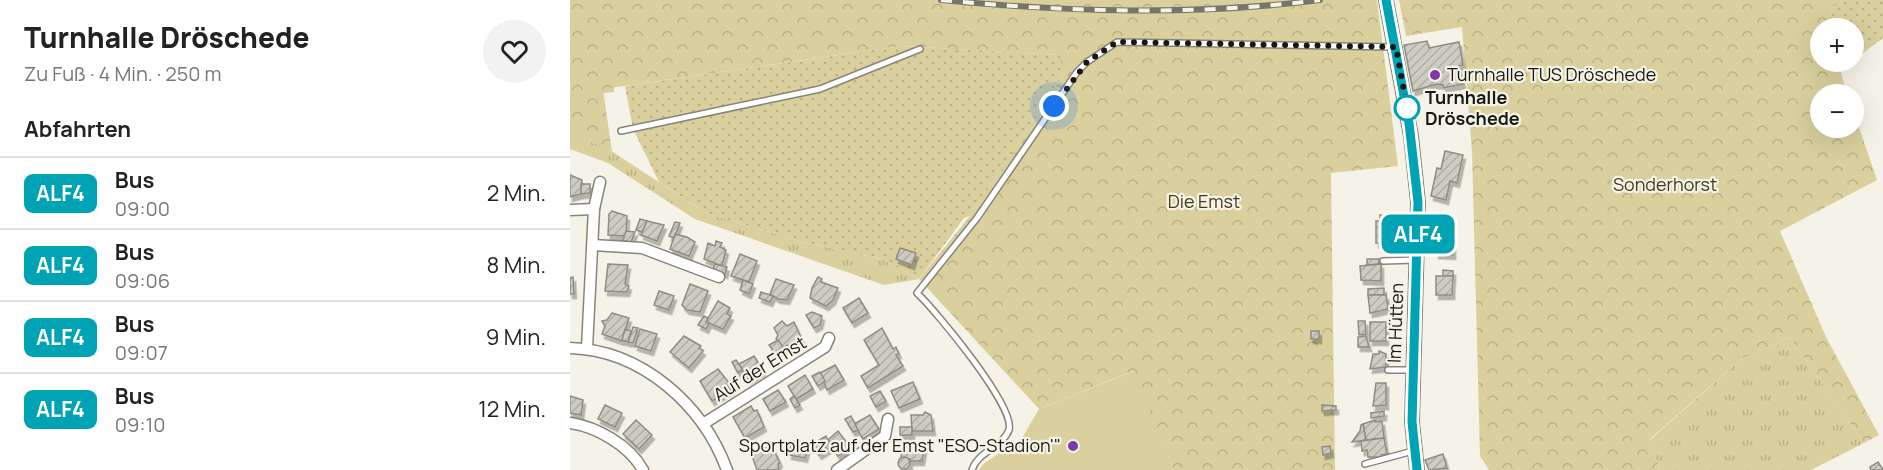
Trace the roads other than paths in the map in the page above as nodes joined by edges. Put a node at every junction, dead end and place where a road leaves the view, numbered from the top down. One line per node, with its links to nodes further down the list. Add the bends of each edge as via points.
1 (1386, 0): 2 (street, Im Hütten)
2 (1396, 47): 9 (street, Im Hütten, via 1417,181); 25 (lane, via 1117,42 1087,62 977,218 917,293 969,355 1005,406 1010,420 1007,433 977,459)
3 (920, 49): 4 (lane, via 820,89)
4 (621, 131)
5 (600, 182): 6 (street)
6 (594, 209): 7 (street); 8 (street)
7 (570, 210)
8 (592, 245): 11 (street, via 642,248); 14 (street)
9 (1417, 260): 10 (lane); 16 (street, Im Hütten)
10 (1383, 261)
11 (719, 277)
12 (829, 338): 19 (street, Auf der Emst, via 825,347)
13 (570, 348): 14 (street, Auf der Emst)
14 (586, 348): 19 (street, Auf der Emst, via 621,358 651,373 681,396)
15 (1388, 370): 16 (lane)
16 (1413, 370): 20 (street, Im Hütten)
17 (888, 419): 24 (street, via 885,436)
18 (570, 423): 22 (street, via 605,435)
19 (703, 424): 23 (street, Auf der Emst)
20 (1413, 451): 21 (lane); 26 (street, Im Hütten)
21 (1365, 464)
22 (643, 470)
23 (727, 470)
24 (837, 470)
25 (972, 470)
26 (1417, 470)

